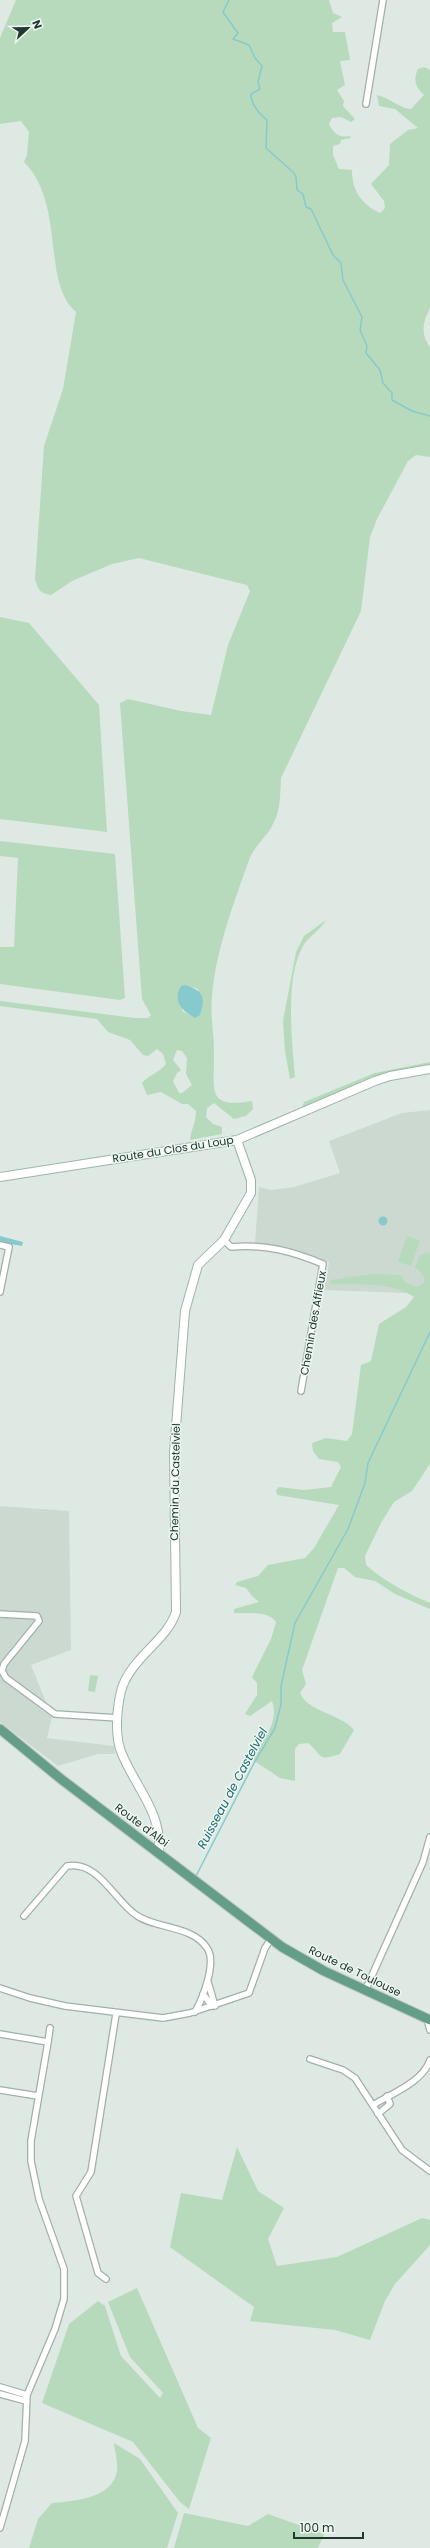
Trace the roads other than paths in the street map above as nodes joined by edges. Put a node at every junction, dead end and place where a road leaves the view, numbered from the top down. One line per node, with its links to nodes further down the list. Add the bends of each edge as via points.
1 (383, 0): 2 (street)
2 (366, 104)
3 (430, 1070): 4 (street, Route du Clos du Loup, via 374,1081)
4 (237, 1140): 5 (street, Route du Clos du Loup); 6 (street, Chemin du Castelviel, via 253,1186 248,1200)
5 (0, 1177)
6 (224, 1240): 9 (street, Chemin des Affieux, via 231,1246 257,1245 323,1264); 13 (street, Chemin du Castelviel, via 198,1266 185,1311 174,1452 176,1612 170,1625 129,1672 122,1690)
7 (0, 1245): 8 (street, via 9,1247)
8 (0, 1292)
9 (301, 1391)
10 (0, 1614): 12 (street, via 37,1616 39,1621 4,1664 2,1671)
11 (0, 1673): 12 (street)
12 (6, 1678): 13 (street, via 55,1714)
13 (118, 1718): 15 (street, Chemin du Castelviel, via 121,1753)
14 (0, 1729): 17 (main road, Route d'Albi, via 61,1779)
15 (156, 1821): 17 (street, via 154,1836); 18 (street, Chemin du Castelviel, via 160,1840)
16 (430, 1837): 23 (street, via 420,1869)
17 (148, 1844): 18 (main road, Route d'Albi)
18 (159, 1852): 20 (main road, Route d'Albi)
19 (24, 1916): 21 (street, via 67,1866 75,1864 103,1880 124,1906 137,1916 181,1930 204,1944 210,1955)
20 (271, 1939): 23 (main road, Route de Toulouse, via 309,1963); 25 (street, via 263,1953 251,1991 237,1999)
21 (208, 1982): 24 (street); 25 (street)
22 (0, 1988): 27 (street, via 44,2002)
23 (365, 1991): 28 (main road, Route de Toulouse)
24 (203, 1994): 25 (street); 26 (street)
25 (213, 2006): 26 (street)
26 (195, 2012): 27 (street, via 169,2018)
27 (116, 2014): 41 (street, via 91,2172 76,2196 98,2273)
28 (429, 2019): 30 (street)
29 (50, 2028): 32 (street)
30 (430, 2030)
31 (0, 2034): 32 (street)
32 (48, 2042): 36 (street)
33 (310, 2059): 38 (street, via 355,2078)
34 (430, 2060): 37 (street, via 428,2068 419,2076)
35 (0, 2090): 36 (street)
36 (38, 2096): 44 (street, via 31,2141 31,2161 39,2199 64,2269 64,2299 55,2329)
37 (387, 2096): 38 (street); 39 (street, via 390,2104)
38 (373, 2105): 39 (street)
39 (378, 2114): 40 (street, via 402,2150)
40 (430, 2171)
41 (106, 2279)
42 (0, 2388): 44 (street)
43 (0, 2394): 44 (street)
44 (27, 2398): 45 (street, via 25,2440)
45 (0, 2528)

